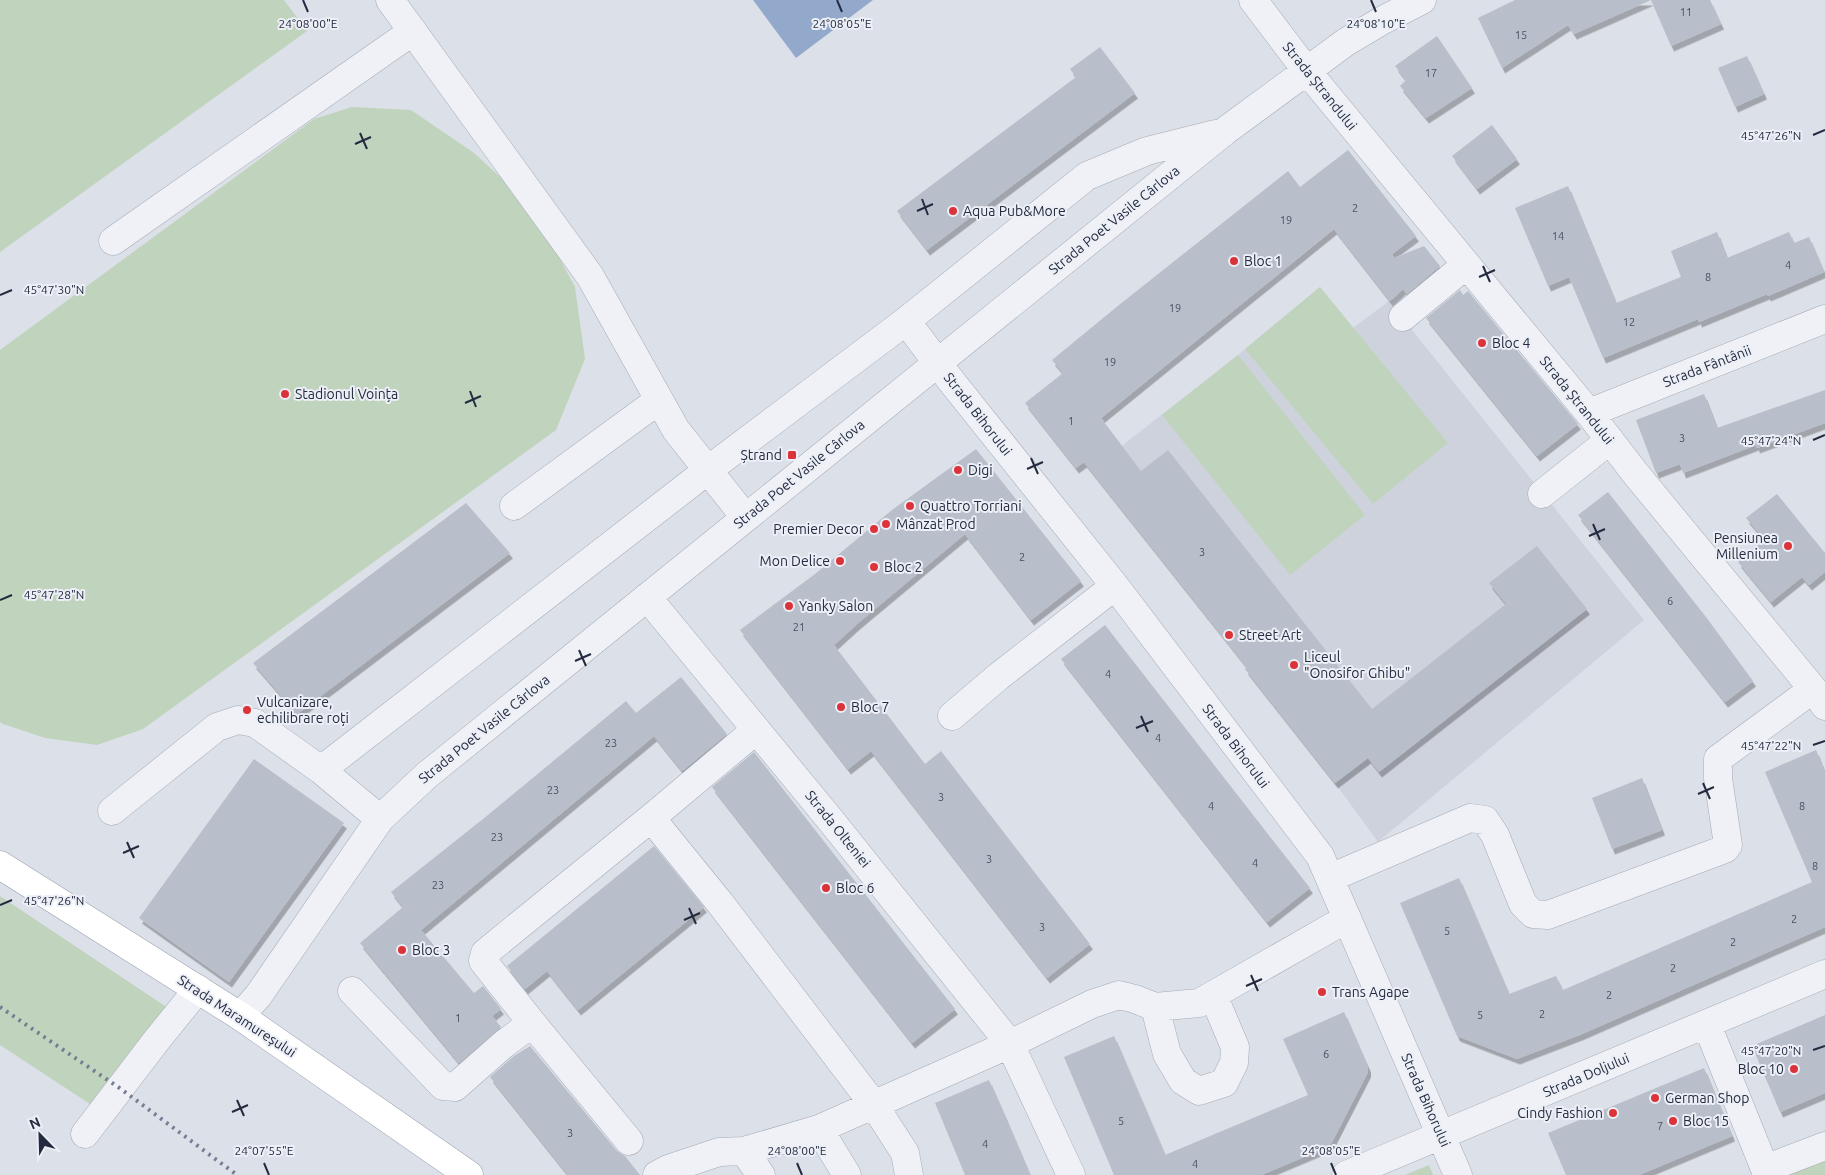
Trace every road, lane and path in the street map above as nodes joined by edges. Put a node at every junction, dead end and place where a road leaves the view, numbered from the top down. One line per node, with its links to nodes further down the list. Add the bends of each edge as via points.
1 (390, 0): 4 (street)
2 (1253, 0): 5 (street, Strada Ștrandului)
3 (1422, 0): 5 (street, Strada Poet Vasile Cârlova, via 1361,33)
4 (414, 31): 7 (street); 13 (street, via 590,276)
5 (1306, 70): 6 (street, Strada Poet Vasile Cârlova); 8 (street, Strada Ștrandului)
6 (1225, 131): 11 (street, via 1148,151 1087,176); 12 (street, Strada Poet Vasile Cârlova)
7 (113, 241)
8 (1466, 264): 9 (street); 14 (street, Strada Ștrandului)
9 (1403, 317)
10 (1825, 320): 14 (street, Strada Fântânii)
11 (906, 322): 12 (street, Strada Bihorului); 16 (street)
12 (937, 361): 19 (street, Strada Poet Vasile Cârlova); 20 (street, Strada Bihorului)
13 (659, 400): 16 (street, via 676,430); 18 (street)
14 (1589, 413): 15 (street, Strada Ștrandului)
15 (1610, 440): 17 (street); 22 (street, Strada Ștrandului)
16 (708, 470): 19 (street); 25 (street)
17 (1542, 494)
18 (514, 506)
19 (745, 517): 21 (street, Strada Poet Vasile Cârlova)
20 (1115, 586): 23 (street); 30 (street, Strada Bihorului, via 1320,856)
21 (647, 597): 24 (street, Strada Olteniei); 28 (street, Strada Poet Vasile Cârlova, via 427,775)
22 (1819, 698): 30 (street, via 1718,759 1728,845 1725,849 1548,915 1533,914 1523,904 1495,835 1484,820 1470,818)
23 (952, 716)
24 (756, 730): 27 (street); 40 (street, Strada Olteniei)
25 (321, 770): 26 (street, via 255,723 238,720 217,727); 28 (street)
26 (112, 811)
27 (652, 818): 38 (street, via 486,953 483,961); 41 (street)
28 (380, 819): 37 (street, Strada Poet Vasile Cârlova, via 258,996)
29 (0, 865): 33 (main road, Strada Maramureșului)
30 (1330, 878): 31 (street, Strada Bihorului)
31 (1348, 920): 35 (street); 44 (street, Strada Bihorului)
32 (1825, 974): 39 (street, Strada Doljului)
33 (198, 989): 37 (main road, Strada Maramureșului); 43 (street)
34 (352, 991): 38 (street, via 443,1086 455,1087)
35 (1213, 995): 36 (street, via 1199,1003); 36 (street, via 1235,1047 1234,1064 1224,1083 1199,1091 1183,1081 1167,1054)
36 (1155, 1007): 40 (street, via 1119,996 1092,1004)
37 (240, 1016): 49 (main road, Strada Maramureșului)
38 (532, 1023): 45 (street)
39 (1707, 1025): 44 (street, Strada Doljului); 48 (street)
40 (1010, 1044): 41 (street); 54 (street, Strada Olteniei)
41 (874, 1105): 42 (street); 53 (street, via 905,1153)
42 (819, 1129): 47 (street); 52 (street)
43 (85, 1134)
44 (1442, 1135): 55 (street, Strada Doljului); 56 (street, Strada Bihorului)
45 (629, 1141)
46 (1825, 1146): 48 (street)
47 (744, 1151): 50 (street, via 719,1152); 51 (street)
48 (1759, 1172)
49 (469, 1175)
50 (657, 1175)
51 (761, 1175)
52 (847, 1175)
53 (909, 1175)
54 (1071, 1175)
55 (1346, 1175)
56 (1458, 1175)

